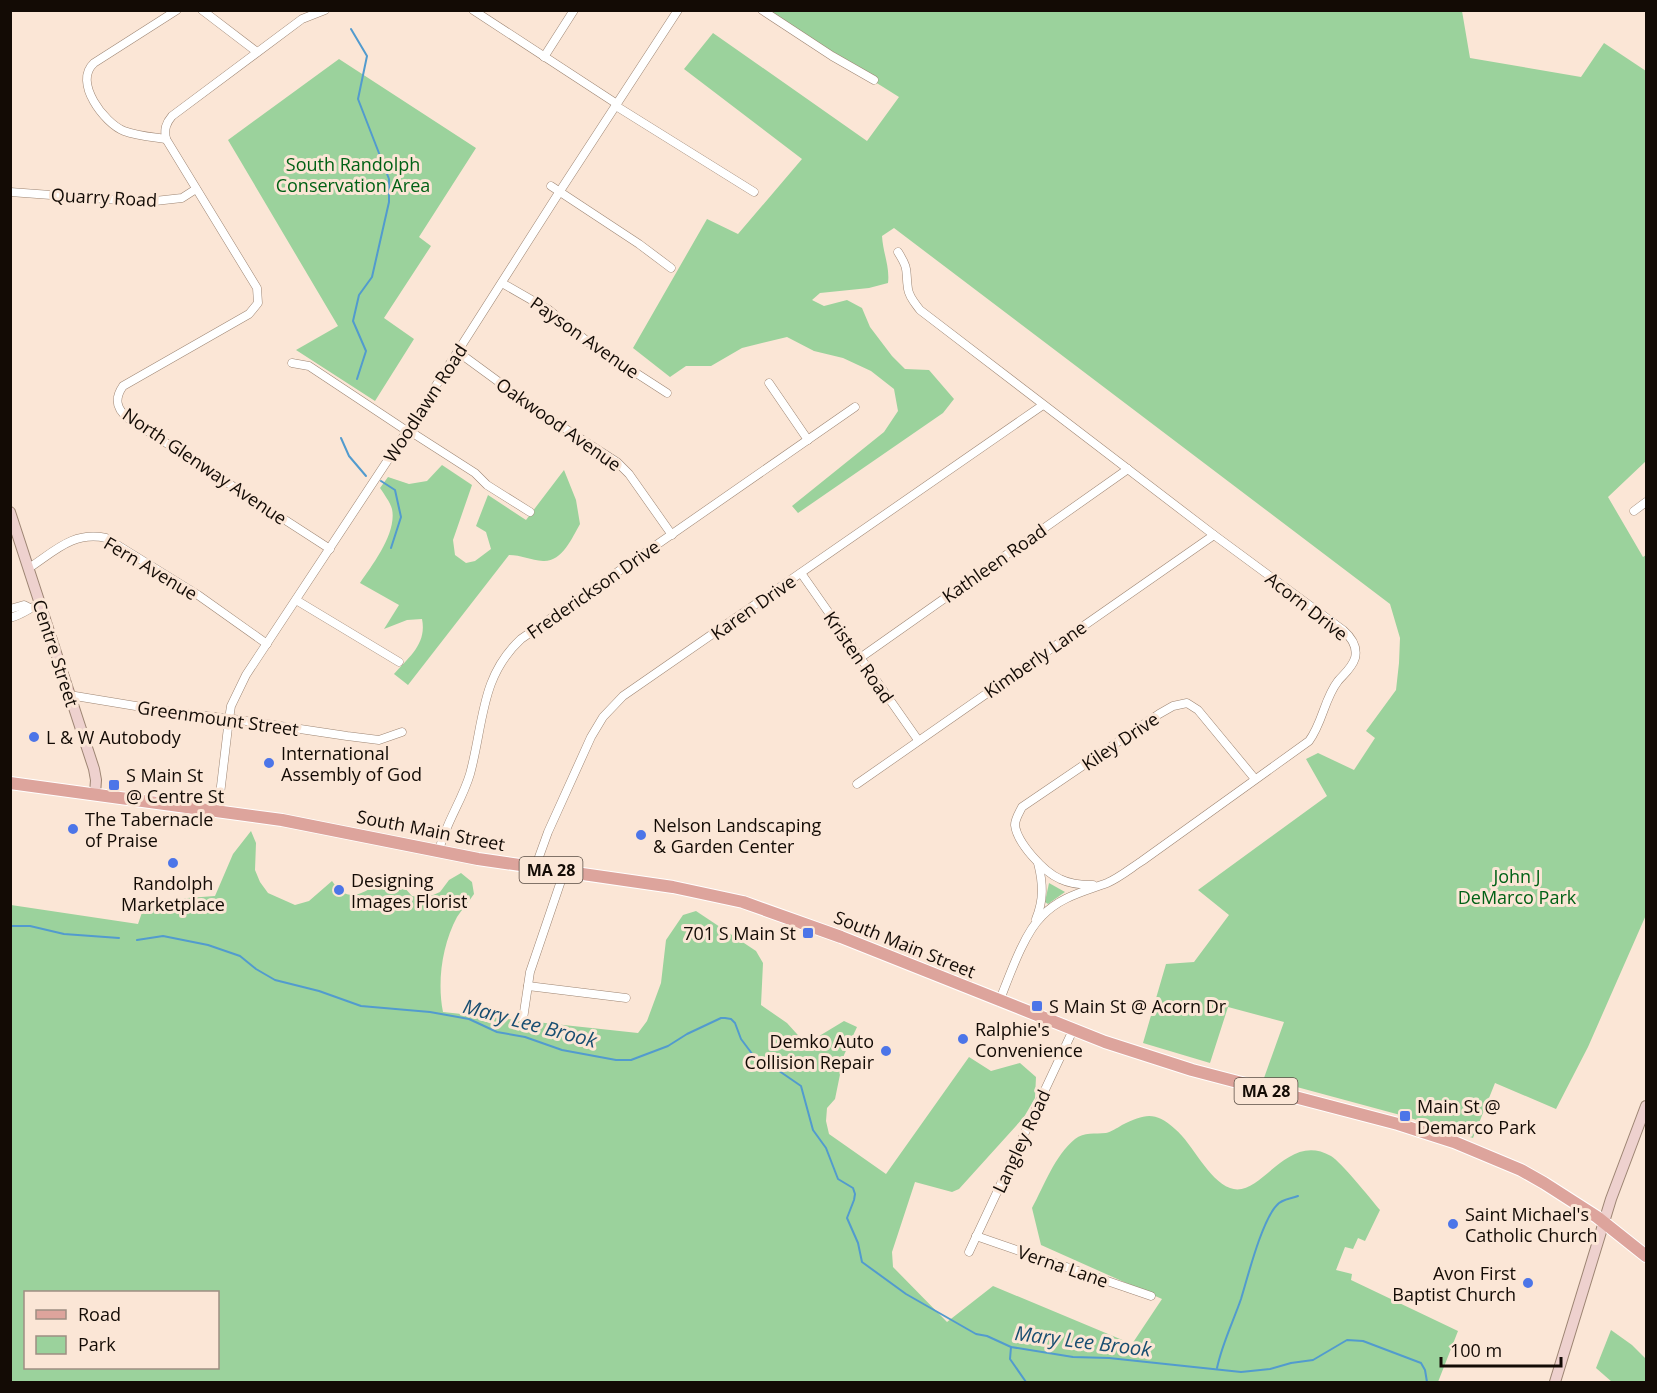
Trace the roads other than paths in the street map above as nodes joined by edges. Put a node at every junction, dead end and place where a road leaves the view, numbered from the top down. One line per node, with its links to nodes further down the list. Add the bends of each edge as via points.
1 (177, 10): 12 (street, via 94,63 85,78 90,94 115,126)
2 (202, 10): 8 (street)
3 (325, 10): 8 (street, via 302,19)
4 (473, 10): 9 (street)
5 (574, 10): 9 (street)
6 (678, 10): 11 (street, Woodlawn Road)
7 (762, 10): 10 (street)
8 (257, 52): 12 (street, via 172,116 166,126)
9 (544, 57): 11 (street)
10 (874, 80)
11 (617, 105): 15 (street, Woodlawn Road); 17 (street)
12 (166, 139): 14 (street, North Glenway Avenue)
13 (551, 186): 15 (street)
14 (196, 189): 16 (street, Quarry Road, via 182,198 146,202); 36 (street, North Glenway Avenue, via 256,288 258,303 249,314 123,386 118,393 118,409)
15 (560, 191): 19 (street); 20 (street, Woodlawn Road)
16 (10, 192)
17 (754, 192)
18 (898, 252): 25 (street, Acorn Drive, via 907,265 911,298 920,310)
19 (670, 268)
20 (502, 283): 21 (street, Woodlawn Road); 24 (street, Payson Avenue, via 549,310 588,342)
21 (458, 352): 27 (street, Woodlawn Road); 34 (street, Oakwood Avenue, via 553,422 617,462)
22 (292, 363): 27 (street, via 309,366)
23 (769, 383): 28 (street)
24 (667, 393)
25 (1043, 405): 29 (street, Acorn Drive); 38 (street, Karen Drive)
26 (855, 407): 28 (street, Frederickson Drive)
27 (408, 430): 33 (street); 36 (street, Woodlawn Road)
28 (808, 440): 34 (street, Frederickson Drive)
29 (1128, 469): 35 (street, Acorn Drive); 44 (street, Kathleen Road)
30 (1647, 502): 31 (street)
31 (1634, 511)
32 (10, 512): 37 (main road, Centre Street)
33 (530, 512)
34 (672, 535): 55 (street, Frederickson Drive, via 508,651 491,681 470,774)
35 (1214, 535): 49 (street, Kimberly Lane); 50 (street, Acorn Drive, via 1342,630 1356,648 1355,659 1334,688 1309,741)
36 (330, 549): 39 (street, Woodlawn Road)
37 (29, 568): 40 (main road, Centre Street); 43 (street, Fern Avenue, via 81,536 106,538)
38 (801, 573): 44 (street, Kristen Road); 57 (street, Karen Drive, via 612,706 591,737)
39 (296, 600): 43 (street, Woodlawn Road); 45 (street)
40 (35, 606): 41 (street); 42 (street); 46 (main road, Centre Street)
41 (10, 609)
42 (10, 618)
43 (267, 644): 47 (street, Woodlawn Road, via 239,689)
44 (860, 658): 49 (street, Kristen Road)
45 (399, 662)
46 (69, 695): 47 (street, Greenmount Street); 53 (main road, Centre Street, via 95,774)
47 (229, 719): 48 (street, Greenmount Street, via 379,740); 54 (street, Woodlawn Road)
48 (402, 732)
49 (918, 740): 52 (street, Kimberly Lane)
50 (1255, 779): 56 (street, Kiley Drive, via 1198,710 1187,703 1173,706 1022,807 1015,825); 59 (street, Acorn Drive, via 1142,861)
51 (10, 783): 53 (main road, South Main Street / MA 28)
52 (857, 784)
53 (95, 794): 54 (main road, South Main Street / MA 28)
54 (218, 812): 55 (main road, South Main Street / MA 28)
55 (439, 851): 57 (main road, South Main Street / MA 28)
56 (1038, 863): 59 (street, Kiley Drive, via 1062,880); 60 (street, Kiley Drive, via 1043,881 1042,901)
57 (536, 868): 58 (main road, South Main Street / MA 28)
58 (564, 872): 61 (street); 63 (main road, South Main Street / MA 28, via 673,886 743,902)
59 (1096, 886): 60 (street, Acorn Drive, via 1059,902)
60 (1032, 928): 63 (street, Acorn Drive)
61 (528, 986): 62 (street); 64 (street)
62 (626, 998)
63 (999, 1002): 65 (main road, South Main Street / MA 28)
64 (523, 1019)
65 (1073, 1030): 67 (main road, MA 28, via 1192,1070 1454,1142 1536,1179); 68 (street, Langley Road)
66 (1647, 1106): 67 (main road)
67 (1605, 1223): 70 (main road, MA 28); 72 (main road)
68 (976, 1236): 69 (street, Langley Road); 71 (street, Verna Lane)
69 (969, 1252)
70 (1647, 1256)
71 (1151, 1296)
72 (1555, 1383)

